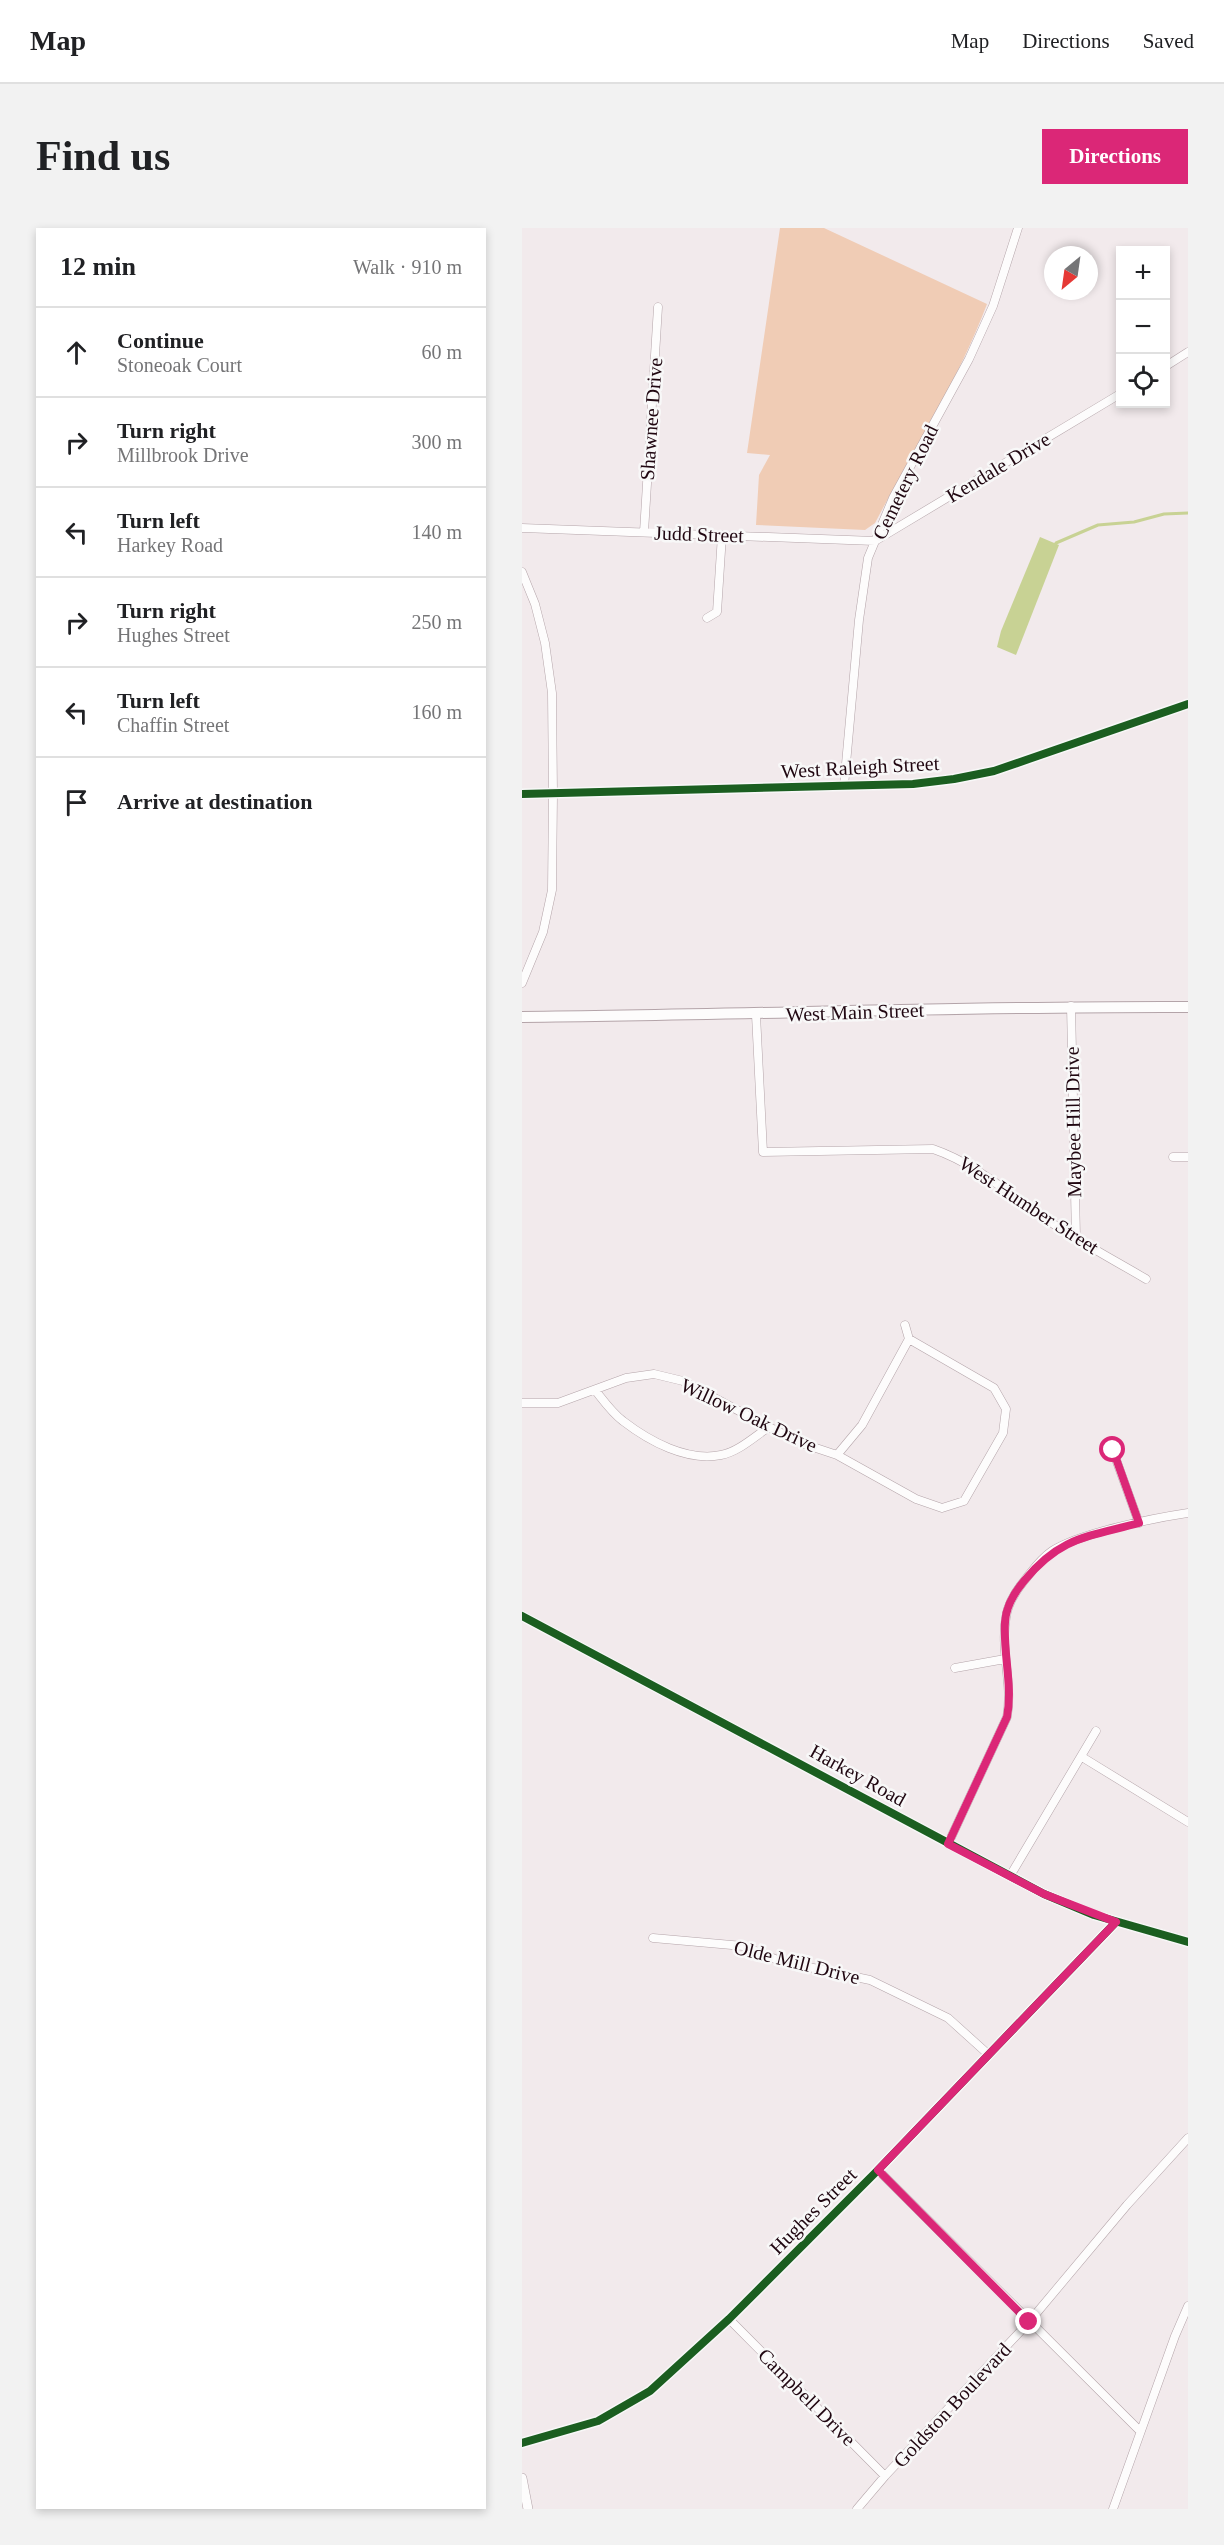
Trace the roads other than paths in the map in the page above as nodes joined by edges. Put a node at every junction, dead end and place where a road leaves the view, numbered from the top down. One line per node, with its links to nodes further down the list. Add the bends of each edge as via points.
1 (1017, 228): 9 (street, Cemetery Road, via 993,306 969,359 893,498)
2 (658, 307): 7 (street, Shawnee Drive)
3 (1188, 352): 4 (street)
4 (1170, 363)
5 (1116, 396): 9 (street, Kendale Drive)
6 (522, 528): 7 (street, Judd Street)
7 (644, 532): 8 (street, Judd Street)
8 (722, 535): 9 (street, Judd Street); 11 (street, via 717,612)
9 (875, 541): 13 (street, Cemetery Road, via 863,586)
10 (522, 572): 15 (street, via 536,604 551,683)
11 (707, 618)
12 (1188, 704): 13 (street, West Raleigh Street, via 994,771 954,780)
13 (844, 786): 15 (street, West Raleigh Street)
14 (522, 794): 15 (street, West Raleigh Street)
15 (553, 794): 16 (street, via 552,892 543,932)
16 (522, 983)
17 (1071, 1006): 18 (main road, West Main Street); 19 (main road, West Main Street); 23 (street, Maybee Hill Drive)
18 (1188, 1007)
19 (756, 1015): 20 (main road, West Main Street); 23 (street, West Humber Street, via 763,1152 933,1149 953,1155)
20 (522, 1017)
21 (1173, 1157): 22 (street)
22 (1188, 1157)
23 (1076, 1238): 24 (street, West Humber Street)
24 (1146, 1279)
25 (905, 1325): 26 (street)
26 (909, 1340): 31 (street, Willow Oak Drive, via 862,1425); 31 (street, Willow Oak Drive, via 994,1388 1006,1409 1003,1434 964,1501 942,1508 907,1494)
27 (595, 1390): 28 (street, Willow Oak Drive, via 558,1403); 29 (street, Willow Oak Drive, via 626,1378 654,1374 683,1381); 29 (street, via 622,1420 682,1454 723,1455)
28 (522, 1403)
29 (769, 1427): 31 (street, Willow Oak Drive)
30 (1113, 1450): 33 (street)
31 (837, 1455)
32 (1188, 1513): 33 (street)
33 (1139, 1523): 35 (street, via 1065,1544 1040,1561 1016,1590 1008,1608)
34 (522, 1616): 40 (street, Harkey Road)
35 (1005, 1659): 36 (street); 40 (street, via 1010,1697 1007,1717)
36 (955, 1668)
37 (1096, 1731): 38 (street)
38 (1082, 1757): 39 (street); 41 (street)
39 (1188, 1822)
40 (948, 1844): 41 (street, Harkey Road)
41 (1010, 1876): 42 (street, Harkey Road, via 1069,1905)
42 (1116, 1922): 44 (street, Harkey Road); 45 (street, Hughes Street)
43 (653, 1938): 45 (street, Olde Mill Drive, via 743,1946 780,1962 870,1980 948,2018)
44 (1188, 1942)
45 (989, 2055): 47 (street, Hughes Street)
46 (1188, 2138): 50 (street, Goldston Boulevard)
47 (878, 2170): 49 (street, Hughes Street); 50 (street)
48 (1188, 2306): 51 (street)
49 (729, 2319): 52 (street, Hughes Street, via 633,2403 598,2421); 53 (street, Campbell Drive)
50 (1029, 2322): 51 (street); 53 (street, Goldston Boulevard)
51 (1140, 2431): 57 (street)
52 (522, 2443)
53 (885, 2476): 56 (street, Goldston Boulevard)
54 (522, 2478): 55 (street)
55 (528, 2509)
56 (857, 2509)
57 (1113, 2509)

